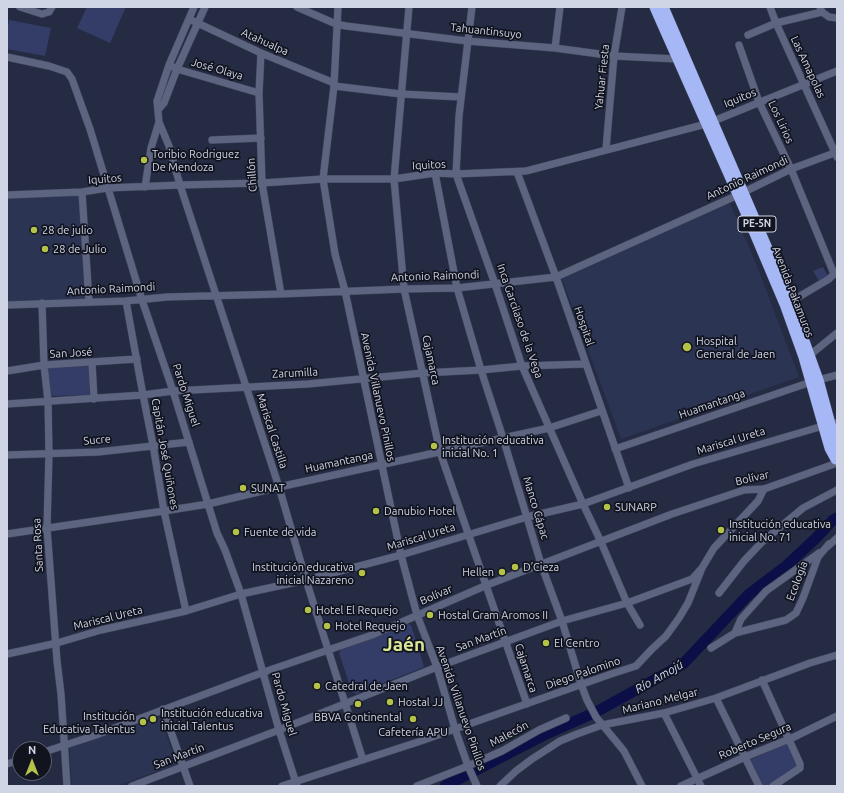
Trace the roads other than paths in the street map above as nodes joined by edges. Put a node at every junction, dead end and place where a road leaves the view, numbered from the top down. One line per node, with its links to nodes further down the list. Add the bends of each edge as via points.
1 (20, 7): 2 (street, via 42,14 49,12)
2 (52, 7)
3 (194, 7): 16 (street, Mariscal Castilla)
4 (205, 7): 17 (street)
5 (297, 7): 19 (street, Tahuantinsuyo)
6 (338, 7): 19 (street, Avenida Villanuevo Pinillos)
7 (408, 7): 20 (street, Cajamarca)
8 (472, 7): 22 (street, Inca Garcilaso de la Vega)
9 (560, 7): 24 (street)
10 (622, 7): 26 (street, Yahuar Fiesta)
11 (655, 7): 28 (highway, Avenida Pakamuros / PE-5N)
12 (663, 7): 40 (highway, Avenida Pakamuros / PE-5N)
13 (770, 7): 18 (street, Las Amapolas)
14 (821, 9): 15 (street, via 829,17); 18 (street)
15 (837, 18)
16 (189, 19): 17 (street, Atahualpa); 29 (street, Mariscal Castilla)
17 (198, 22): 25 (street, Atahualpa); 30 (street)
18 (776, 23): 21 (street); 33 (street, Las Amapolas)
19 (336, 24): 20 (street, Tahuantinsuyo); 32 (street, Avenida Villanuevo Pinillos)
20 (407, 33): 22 (street, Tahuantinsuyo); 35 (street, Cajamarca)
21 (748, 35)
22 (467, 42): 24 (street, Tahuantinsuyo); 36 (street, Inca Garcilaso de la Vega)
23 (738, 45): 37 (street, Los Lirios)
24 (555, 48): 26 (street, Tahuantinsuyo)
25 (261, 53): 32 (street, Atahualpa); 34 (street, Chillón)
26 (614, 56): 28 (street, Tahuantinsuyo); 43 (street, Yahuar Fiesta)
27 (7, 58): 54 (street, Pardo Miguel, via 49,66 71,76)
28 (677, 60): 40 (highway, Avenida Pakamuros / PE-5N)
29 (169, 64): 30 (street, José Olaya); 38 (street, Mariscal Castilla, via 157,101)
30 (177, 69): 34 (street, José Olaya); 38 (street, via 164,103)
31 (837, 71): 33 (street, Iquitos)
32 (334, 85): 35 (street, Atahualpa); 49 (street, Avenida Villanuevo Pinillos)
33 (804, 85): 37 (street, Iquitos); 44 (street, Las Amapolas)
34 (259, 93): 41 (street, Chillón)
35 (401, 94): 36 (street, Atahualpa); 50 (street, Cajamarca)
36 (461, 97): 48 (street, Inca Garcilaso de la Vega)
37 (759, 102): 40 (street, Iquitos); 45 (street, Los Lirios)
38 (158, 110): 39 (street, Mariscal Castilla)
39 (158, 122): 52 (street, Mariscal Castilla, via 169,146); 53 (street)
40 (709, 123): 43 (street, Iquitos); 56 (highway, Avenida Pakamuros / PE-5N)
41 (261, 138): 42 (street); 51 (street, Chillón)
42 (212, 140)
43 (606, 149): 46 (street, Iquitos)
44 (836, 154): 45 (street, Antonio Raimondi)
45 (791, 170): 56 (street, Antonio Raimondi); 58 (street, Los Lirios)
46 (517, 172): 48 (street, Iquitos); 59 (street, Hospital)
47 (435, 173): 48 (street, Iquitos); 50 (street, Iquitos); 61 (street, Manco Cápac)
48 (456, 174): 60 (street, Inca Garcilaso de la Vega)
49 (323, 179): 50 (street, Iquitos); 51 (street, Iquitos); 63 (street, Avenida Villanuevo Pinillos, via 335,254)
50 (394, 179): 62 (street, Cajamarca)
51 (262, 183): 52 (street, Iquitos); 64 (street, Chillón)
52 (180, 185): 53 (street, Iquitos); 65 (street, Mariscal Castilla)
53 (145, 187): 54 (street, Iquitos)
54 (107, 188): 55 (street, Iquitos); 66 (street, Pardo Miguel)
55 (82, 192): 57 (street, Iquitos); 68 (street)
56 (741, 194): 59 (street, Antonio Raimondi); 69 (highway, Avenida Pakamuros / PE-5N); 84 (highway, Avenida Pakamuros / PE-5N)
57 (7, 195)
58 (836, 272): 69 (street, via 829,279)
59 (556, 277): 60 (street, Antonio Raimondi); 76 (street, Hospital)
60 (495, 284): 61 (street, Antonio Raimondi); 78 (street, Inca Garcilaso de la Vega)
61 (457, 288): 62 (street, Antonio Raimondi); 79 (street, Manco Cápac)
62 (404, 289): 63 (street, Antonio Raimondi); 81 (street, Cajamarca)
63 (344, 291): 64 (street, Antonio Raimondi); 83 (street, Avenida Villanuevo Pinillos)
64 (281, 294): 65 (street, Antonio Raimondi)
65 (216, 295): 66 (street, Antonio Raimondi); 85 (street, Mariscal Castilla)
66 (142, 300): 67 (street, Antonio Raimondi); 86 (street, Pardo Miguel)
67 (126, 301): 68 (street, Antonio Raimondi); 74 (street, Capitán José Quiñones)
68 (89, 302): 70 (street, Antonio Raimondi)
69 (790, 302): 73 (highway, Avenida Pakamuros / PE-5N)
70 (42, 303): 71 (street, Antonio Raimondi); 77 (street, Santa Rosa)
71 (7, 305)
72 (837, 333): 73 (street)
73 (810, 355): 84 (highway, Avenida Pakamuros / PE-5N)
74 (137, 359): 75 (street, San José); 87 (street, Capitán José Quiñones)
75 (92, 363): 77 (street, San José); 88 (street)
76 (585, 364): 78 (street, Zarumilla); 91 (street, Hospital)
77 (44, 365): 80 (street, San José); 89 (street, Santa Rosa)
78 (522, 366): 79 (street, Zarumilla); 93 (street, Inca Garcilaso de la Vega)
79 (481, 370): 81 (street, Zarumilla); 94 (street, Manco Cápac)
80 (7, 371)
81 (423, 373): 83 (street, Zarumilla); 98 (street, Cajamarca)
82 (837, 374): 84 (street, Huamantanga)
83 (363, 378): 85 (street, Zarumilla); 102 (street, Avenida Villanuevo Pinillos)
84 (815, 381): 92 (highway, Avenida Pakamuros / PE-5N); 97 (street, Huamantanga)
85 (245, 387): 86 (street, Zarumilla); 103 (street, Mariscal Castilla)
86 (174, 391): 87 (street, Zarumilla); 95 (street, Pardo Miguel)
87 (143, 395): 88 (street, Zarumilla); 96 (street, Capitán José Quiñones)
88 (94, 399): 89 (street, Zarumilla)
89 (48, 401): 90 (street, Zarumilla); 99 (street, Santa Rosa)
90 (7, 404)
91 (601, 411): 93 (street, Huamantanga); 97 (street, Hospital)
92 (830, 424): 101 (highway, Avenida Pakamuros / PE-5N, via 836,446); 104 (street, Mariscal Ureta, via 693,464)
93 (549, 428): 94 (street, Huamantanga); 108 (street, Inca Garcilaso de la Vega)
94 (503, 438): 98 (street, Huamantanga); 110 (street, Manco Cápac)
95 (189, 442): 96 (street, Sucre); 107 (street, Pardo Miguel)
96 (154, 445): 99 (street, Sucre, via 98,452); 109 (street, Capitán José Quiñones)
97 (615, 449): 104 (street, Hospital)
98 (440, 452): 102 (street, Huamantanga); 113 (street, Cajamarca)
99 (49, 454): 100 (street, Sucre); 111 (street, Santa Rosa)
100 (7, 455)
101 (836, 462): 105 (street, Bolívar)
102 (382, 464): 103 (street, Huamantanga); 117 (street, Avenida Villanuevo Pinillos)
103 (279, 487): 107 (street, Huamantanga); 120 (street, Mariscal Castilla)
104 (629, 488): 108 (street, Mariscal Ureta)
105 (764, 489): 115 (street, Bolívar, via 744,490); 119 (street, Diego Palomino, via 758,501 714,548)
106 (837, 490): 122 (street, via 803,508 761,543)
107 (208, 504): 109 (street, Huamantanga); 123 (street, Pardo Miguel)
108 (583, 504): 110 (street, Mariscal Ureta); 115 (street, Inca Garcilaso de la Vega)
109 (164, 512): 111 (street, Huamantanga); 125 (street, Capitán José Quiñones)
110 (527, 517): 113 (street, Mariscal Ureta); 118 (street, Manco Cápac)
111 (47, 528): 112 (street, Huamantanga); 131 (street, Santa Rosa)
112 (7, 534)
113 (469, 534): 117 (street, Mariscal Ureta); 121 (street, Cajamarca)
114 (837, 538): 116 (street)
115 (601, 542): 118 (street, Bolívar); 124 (street, Inca Garcilaso de la Vega)
116 (829, 544): 129 (street, via 815,557 766,591 741,620); 129 (street, Ecología, via 818,557 796,613 786,620)
117 (401, 555): 120 (street, Mariscal Ureta); 126 (street, Avenida Villanuevo Pinillos)
118 (541, 564): 121 (street, Bolívar); 127 (street, Manco Cápac)
119 (702, 568): 124 (street, San Martín, via 692,579); 139 (street, Diego Palomino, via 679,618 666,636 652,649 638,670)
120 (306, 580): 123 (street, Mariscal Ureta); 133 (street, Mariscal Castilla)
121 (487, 585): 126 (street, Bolívar); 130 (street, Cajamarca)
122 (719, 593)
123 (241, 594): 125 (street, Mariscal Ureta); 137 (street, Pardo Miguel)
124 (626, 603): 127 (street, San Martín); 128 (street, Inca Garcilaso de la Vega)
125 (186, 611): 131 (street, Mariscal Ureta, via 101,630)
126 (417, 615): 133 (street, Bolívar); 136 (street, Avenida Villanuevo Pinillos)
127 (562, 621): 130 (street, San Martín); 139 (street, Manco Cápac)
128 (640, 625)
129 (734, 633): 132 (street)
130 (506, 642): 136 (street, San Martín); 142 (street, Cajamarca)
131 (57, 643): 134 (street, Mariscal Ureta); 151 (street, Santa Rosa)
132 (711, 648)
133 (327, 651): 137 (street, Bolívar); 141 (street, Mariscal Castilla)
134 (7, 654)
135 (837, 655): 138 (street, Mariano Melgar)
136 (437, 667): 141 (street, San Martín); 148 (street, Avenida Villanuevo Pinillos)
137 (264, 672): 143 (street, Bolívar); 149 (street, Pardo Miguel)
138 (762, 680): 140 (street, Mariano Melgar); 150 (street)
139 (581, 684): 142 (street, Diego Palomino); 147 (street, Manco Cápac)
140 (716, 698): 144 (street, Mariano Melgar); 153 (street)
141 (344, 703): 149 (street, San Martín); 154 (street, Mariscal Castilla)
142 (526, 704): 148 (street, Diego Palomino)
143 (163, 709): 151 (street, Bolívar); 155 (street)
144 (664, 713): 147 (street, Mariano Melgar); 157 (street)
145 (837, 716): 150 (street, Roberto Segura)
146 (566, 718): 156 (street, Malecón)
147 (602, 725): 165 (street, Mariano Melgar, via 560,741 516,771); 166 (street, Manco Cápac, via 624,751)
148 (455, 728): 154 (street, Diego Palomino); 156 (street, Avenida Villanuevo Pinillos)
149 (279, 730): 155 (street, San Martín); 158 (street, Pardo Miguel)
150 (789, 739): 153 (street, Roberto Segura); 170 (street, via 800,762 800,768)
151 (64, 745): 152 (street, Bolívar); 160 (street, Santa Rosa)
152 (52, 749)
153 (745, 757): 157 (street, Roberto Segura); 169 (street)
154 (363, 760): 158 (street, Diego Palomino)
155 (183, 766): 161 (street, San Martín); 162 (street)
156 (469, 768): 159 (street, Avenida Villanuevo Pinillos); 164 (street, Malecón)
157 (697, 779): 167 (street, Roberto Segura); 168 (street)
158 (297, 784): 163 (street, Diego Palomino)
159 (476, 785)
160 (67, 786)
161 (132, 786)
162 (190, 786)
163 (282, 786)
164 (417, 786)
165 (500, 786)
166 (642, 786)
167 (681, 786)
168 (701, 786)
169 (759, 786)
170 (773, 786)

